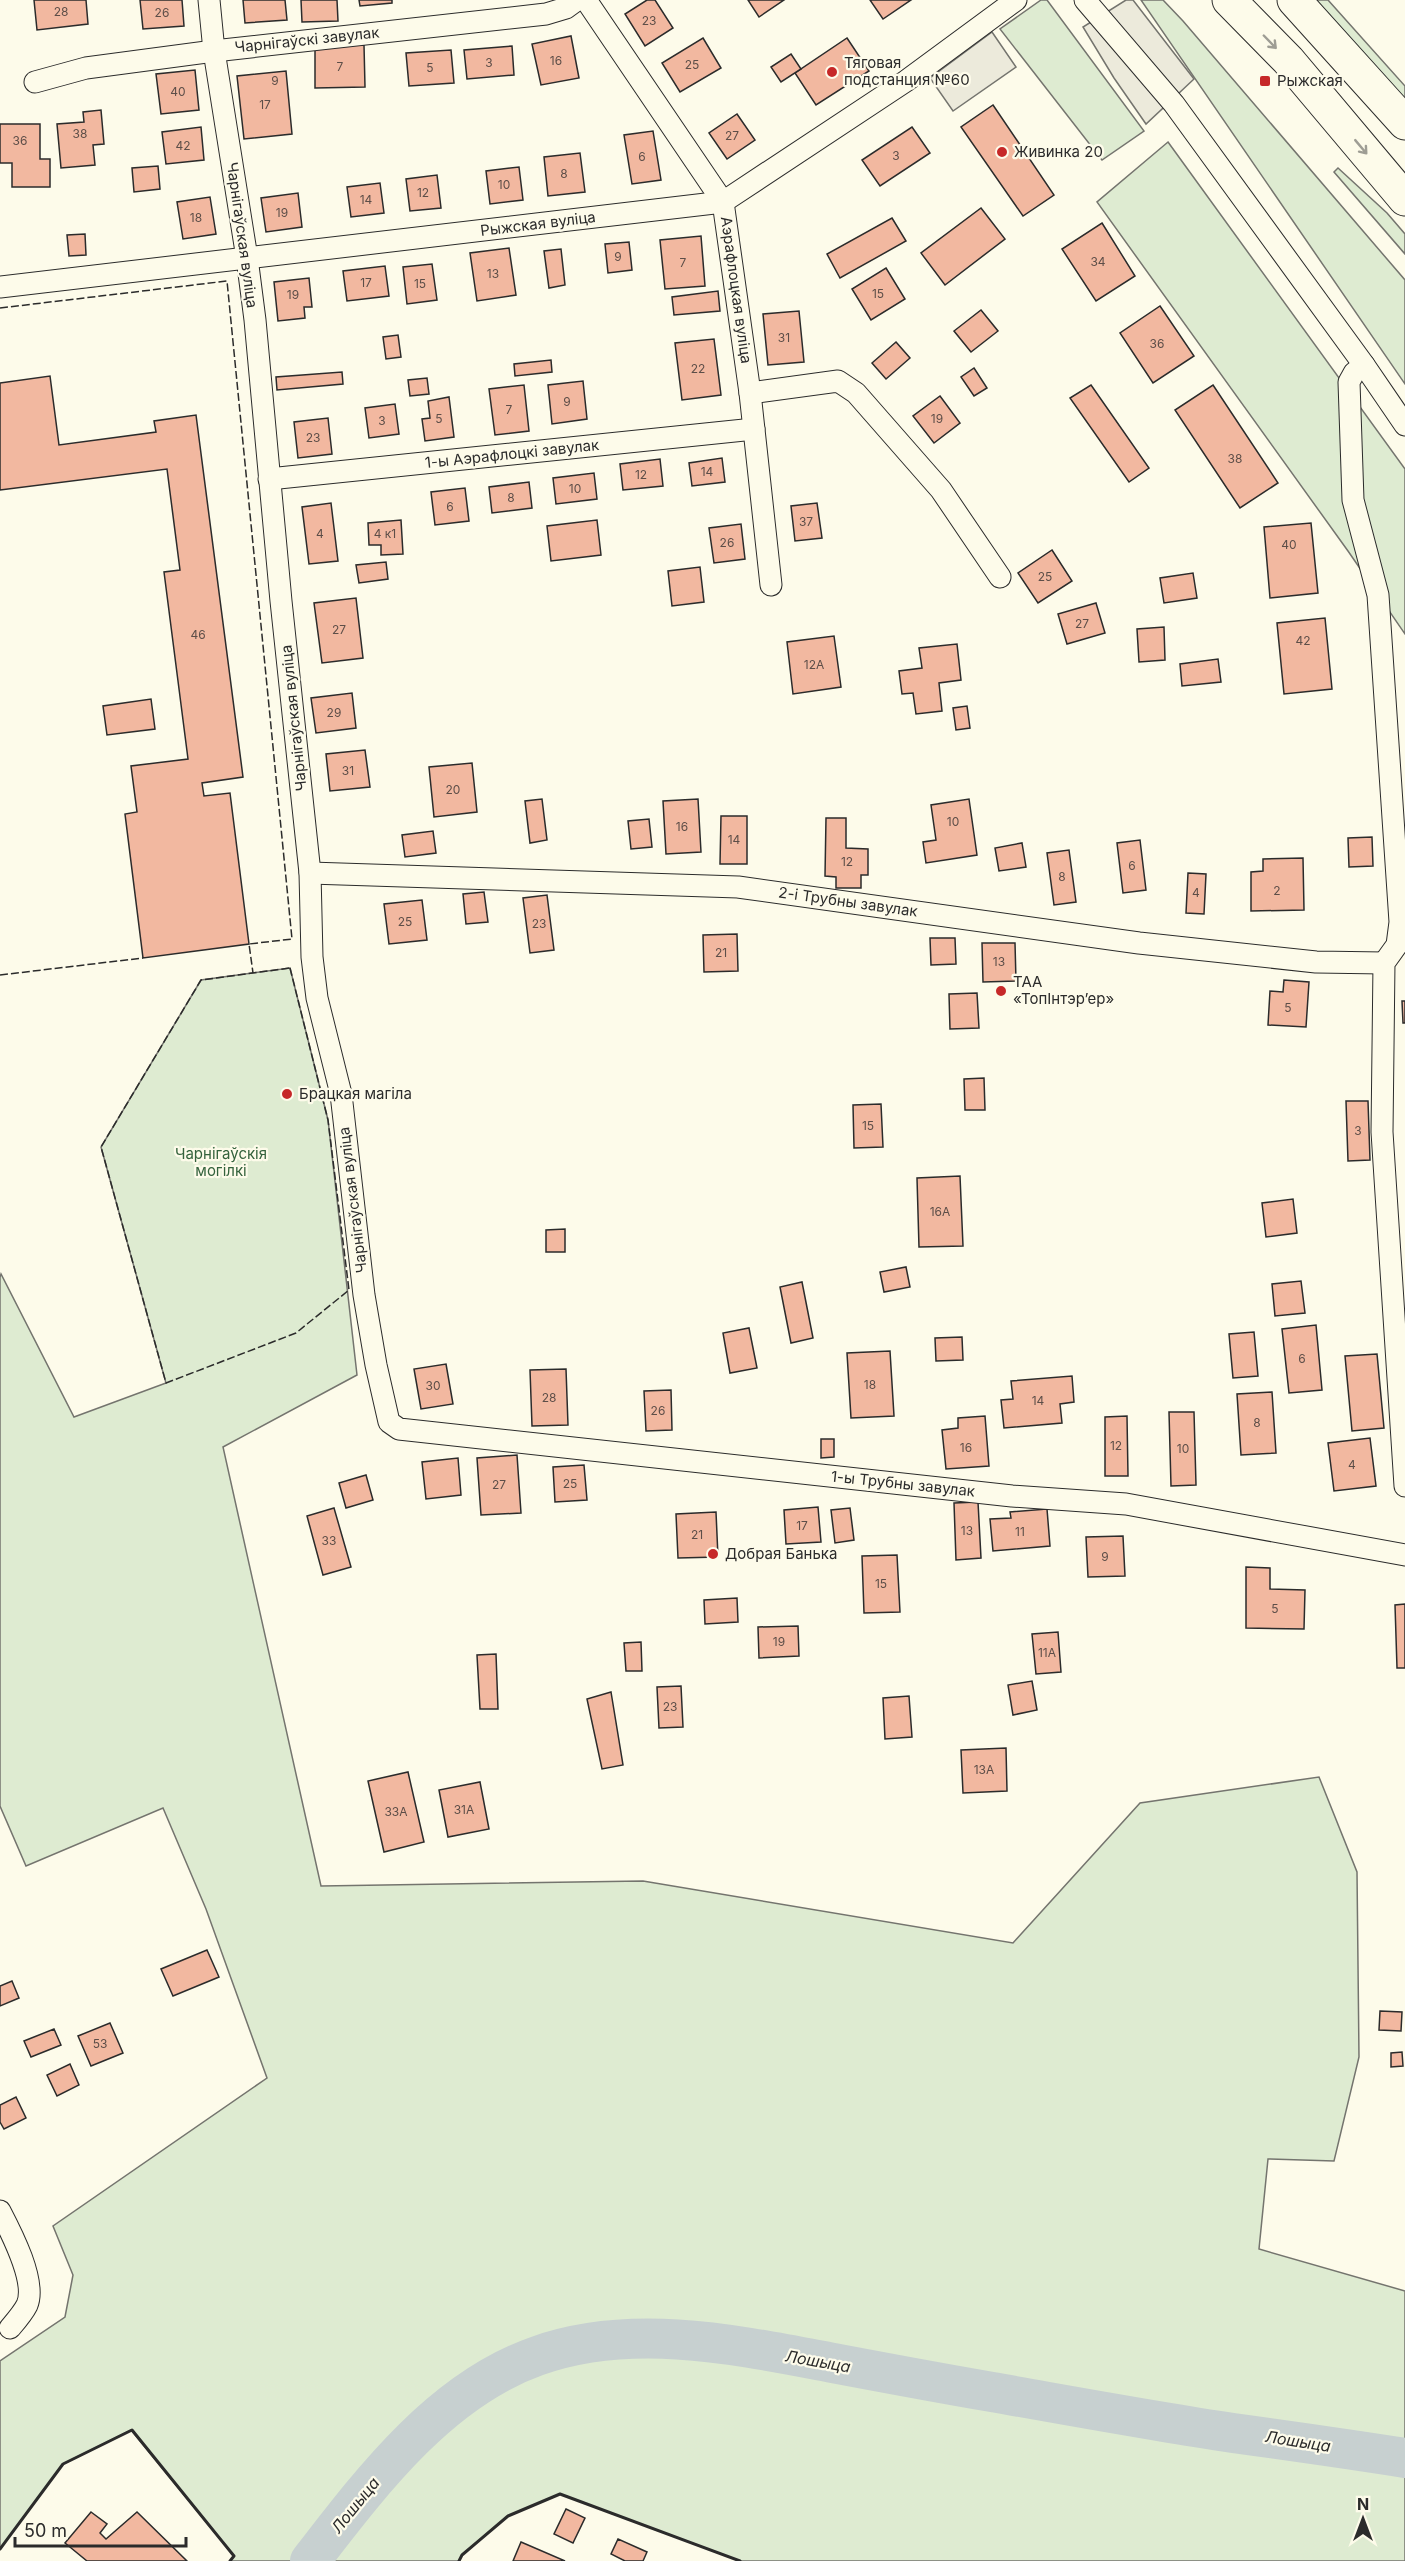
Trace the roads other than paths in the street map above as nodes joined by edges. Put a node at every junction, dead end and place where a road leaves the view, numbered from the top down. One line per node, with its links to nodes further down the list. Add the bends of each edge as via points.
1 (209, 0): 8 (street, Чарнігаўская вуліца)
2 (577, 0): 8 (street, Чарнігаўскі завулак, via 546,14)
3 (586, 0): 12 (street, Аэрафлоцкая вуліца)
4 (1016, 0): 12 (street, Рыжская вуліца, via 906,81)
5 (1085, 0): 15 (street, via 1174,104)
6 (1229, 0): 11 (main road, one-way to 11, via 1288,60)
7 (1294, 0): 10 (main road)
8 (214, 51): 9 (street, Чарнігаўскі завулак, via 86,68); 13 (street, Чарнігаўская вуліца)
9 (35, 82)
10 (1405, 123)
11 (1405, 200)
12 (723, 202): 13 (street, Рыжская вуліца); 16 (street, Аэрафлоцкая вуліца)
13 (247, 258): 14 (street, Рыжская вуліца); 19 (street, Чарнігаўская вуліца)
14 (0, 287)
15 (1364, 365): 17 (street); 23 (street, via 1349,382 1353,500 1378,595 1400,922 1397,945)
16 (750, 393): 18 (street, Аэрафлоцкая вуліца); 20 (street, via 838,381 856,393 941,490)
17 (1405, 425)
18 (754, 429): 19 (street, 1-ы Аэрафлоцкі завулак); 21 (street, Аэрафлоцкая вуліца)
19 (269, 479): 22 (street, Чарнігаўская вуліца)
20 (1000, 577)
21 (771, 585)
22 (310, 873): 23 (street, 2-і Трубны завулак, via 738,887 1138,943 1316,962); 24 (street, Чарнігаўская вуліца, via 316,998 341,1094 376,1365 389,1422)
23 (1384, 963): 25 (street, via 1382,1132)
24 (399, 1429): 26 (street, 1-ы Трубны завулак, via 1012,1496 1126,1504)
25 (1405, 1486)
26 (1405, 1555)
27 (0, 2211): 28 (street, via 13,2234 30,2288 27,2304)
28 (4, 2329)

